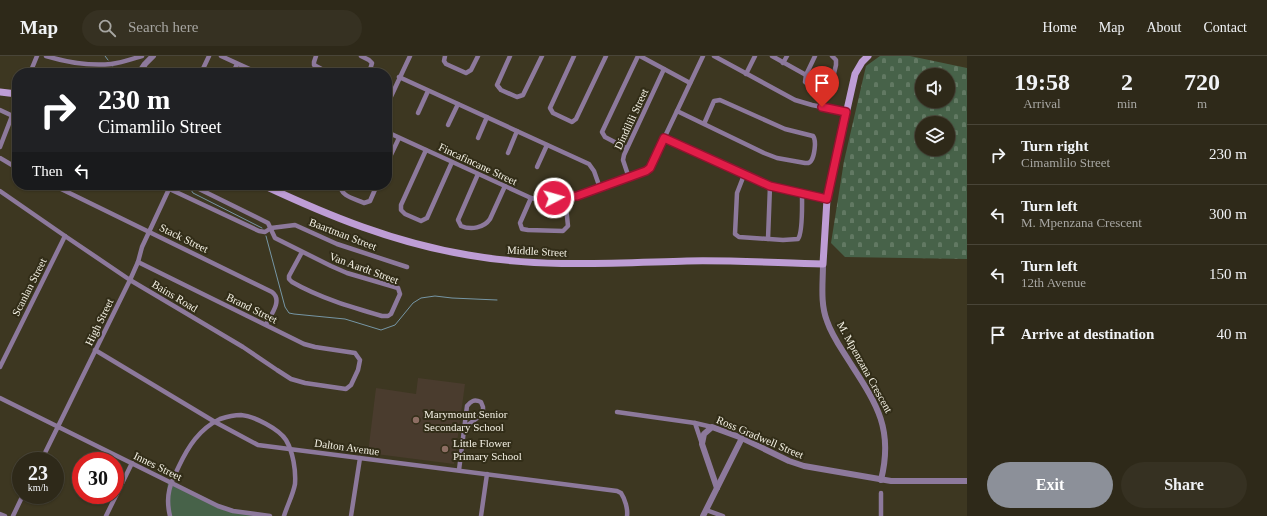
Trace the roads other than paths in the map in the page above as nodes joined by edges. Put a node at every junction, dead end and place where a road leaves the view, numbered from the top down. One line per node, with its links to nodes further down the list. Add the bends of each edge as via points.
1 (37, 56): 27 (street)
2 (46, 56): 3 (street, via 62,61 112,64)
3 (142, 56)
4 (153, 56): 28 (street)
5 (209, 56): 29 (street)
6 (221, 56): 26 (street)
7 (316, 56): 32 (street, via 314,62)
8 (361, 56): 33 (street, via 372,63)
9 (410, 56): 37 (street)
10 (445, 56): 11 (street, via 446,64 466,73)
11 (478, 56)
12 (510, 56): 13 (street, via 497,85 501,90 518,97 523,95)
13 (542, 56)
14 (574, 56): 15 (street, via 550,108 553,113 572,122 576,119)
15 (606, 56)
16 (639, 56): 34 (street); 60 (street, via 602,132 605,137)
17 (703, 56): 38 (street, Fincafincane Street)
18 (714, 56): 35 (street)
19 (755, 56): 35 (street)
20 (772, 56): 25 (street)
21 (787, 56): 25 (street)
22 (815, 56): 36 (street)
23 (832, 56): 36 (street, via 836,62 830,87 808,84)
24 (868, 56): 46 (main road, M. Mpenzana Crescent, via 855,74)
25 (784, 63): 36 (street)
26 (237, 64): 30 (street); 31 (street)
27 (32, 68)
28 (142, 68)
29 (203, 68)
30 (235, 68)
31 (246, 68)
32 (319, 68)
33 (370, 68)
34 (664, 69): 38 (street); 60 (street, Dindilili Street)
35 (746, 74): 46 (street, via 795,100)
36 (806, 75)
37 (399, 78): 39 (street); 42 (street)
38 (690, 83): 45 (street, Fincafincane Street)
39 (428, 90): 43 (street); 47 (street)
40 (0, 92): 41 (main road)
41 (12, 93)
42 (392, 94)
43 (458, 104): 49 (street); 52 (street)
44 (0, 110): 48 (street)
45 (677, 111): 51 (street); 57 (street, Fincafincane Street)
46 (846, 112): 85 (main road, M. Mpenzana Crescent)
47 (418, 113)
48 (12, 116)
49 (487, 117): 53 (street); 56 (street)
50 (12, 121): 59 (street)
51 (704, 124): 51 (street, via 770,156 805,164 812,160 816,142 814,136 784,129 720,100 714,101)
52 (448, 125)
53 (517, 131): 58 (street); 63 (street)
54 (392, 134): 55 (street, Fincafincane Street)
55 (399, 138): 61 (street, Fincafincane Street); 62 (street)
56 (478, 138)
57 (664, 138): 69 (street); 70 (street, Fincafincane Street, via 650,168)
58 (547, 145): 67 (street); 73 (street, via 591,166)
59 (0, 147)
60 (626, 148): 70 (street, Dindilili Street, via 623,159)
61 (426, 150): 65 (street, Fincafincane Street); 65 (street, via 401,204 401,210 405,214 420,221 427,218)
62 (392, 153)
63 (508, 153)
64 (0, 158): 66 (street)
65 (452, 162): 68 (street, Fincafincane Street)
66 (12, 165)
67 (537, 167)
68 (478, 174): 71 (street, Fincafincane Street); 71 (street, via 458,220 461,226 472,229 487,223)
69 (744, 175): 72 (street); 89 (street, via 736,193 735,234 742,238)
70 (629, 178): 73 (street, Fincafincane Street)
71 (505, 186): 84 (street, Fincafincane Street)
72 (770, 186): 82 (street); 89 (street)
73 (600, 188): 83 (street, Fincafincane Street, via 577,196)
74 (64, 190): 87 (street, Stack Street)
75 (168, 190): 87 (street, High Street)
76 (173, 190): 86 (street, Baartman Street, via 257,230 265,232)
77 (201, 190): 86 (street, via 268,223)
78 (274, 190): 92 (main road, Middle Street, via 363,228 422,246 468,256 561,264 689,261)
79 (340, 190): 80 (street, via 364,203 370,201)
80 (375, 190)
81 (1, 193): 88 (street, Bains Road)
82 (802, 194): 85 (street); 89 (street, via 799,238)
83 (565, 197): 84 (street, Fincafincane Street, via 541,200); 84 (street, via 568,226 563,231 522,229 520,223)
84 (531, 198)
85 (827, 199): 92 (main road, M. Mpenzana Crescent)
86 (271, 228): 90 (street, Van Aardt Street, via 275,238); 93 (street, Baartman Street, via 296,226 337,244)
87 (149, 232): 91 (street, High Street); 95 (street, Stack Street, via 274,293 277,301)
88 (64, 236): 94 (street, Bains Road); 98 (street, Scanlan Street)
89 (768, 239)
90 (302, 252): 90 (street, Van Aardt Street, via 347,273 398,288 400,294 391,314 382,316 330,301 292,282 289,276)
91 (138, 262): 94 (street, High Street); 95 (street, Brand Street)
92 (823, 264): 114 (street, M. Mpenzana Crescent, via 824,314 834,338 883,422 886,451)
93 (407, 267)
94 (130, 280): 96 (street, High Street); 97 (street, Bains Road, via 243,347 291,379 344,389 350,386 357,376)
95 (266, 324): 97 (street, Brand Street, via 310,346 355,353)
96 (95, 350): 101 (street, Dalton Avenue); 103 (street, High Street)
97 (360, 360)
98 (0, 367)
99 (0, 398): 103 (street, Innes Street)
100 (617, 412): 102 (street, Ross Gradwell Street)
101 (215, 422): 108 (street, Dalton Avenue, via 257,445); 108 (street, via 234,416 248,416 277,431); 116 (street, via 190,445)
102 (695, 423): 105 (street, Ross Gradwell Street); 107 (street)
103 (58, 427): 109 (street, High Street); 111 (street, Innes Street)
104 (465, 427): 104 (street, via 482,414 483,407 480,402 474,400 467,406); 112 (street)
105 (712, 427): 106 (street, Ross Gradwell Street); 107 (street, via 704,434)
106 (742, 438): 114 (street, Ross Gradwell Street, via 804,466); 117 (street)
107 (702, 444): 117 (street)
108 (290, 448): 110 (street, Dalton Avenue); 127 (street, via 295,481)
109 (46, 452)
110 (360, 458): 112 (street, Dalton Avenue); 128 (street)
111 (132, 463): 116 (street, Innes Street); 124 (street)
112 (459, 470): 113 (street, Dalton Avenue)
113 (487, 474): 129 (street); 130 (street, Dalton Avenue, via 621,493 627,508)
114 (881, 480): 115 (street, Ross Gradwell Street)
115 (967, 481)
116 (171, 482): 125 (street, via 168,492); 126 (street, Innes Street, via 228,510)
117 (717, 488): 120 (street)
118 (881, 493): 133 (street)
119 (19, 504): 123 (street)
120 (706, 510): 131 (street); 132 (street)
121 (0, 514): 122 (street)
122 (5, 516)
123 (13, 516)
124 (106, 516)
125 (170, 516)
126 (270, 516)
127 (284, 516)
128 (351, 516)
129 (482, 516)
130 (627, 516)
131 (702, 516)
132 (723, 516)
133 (881, 516)

